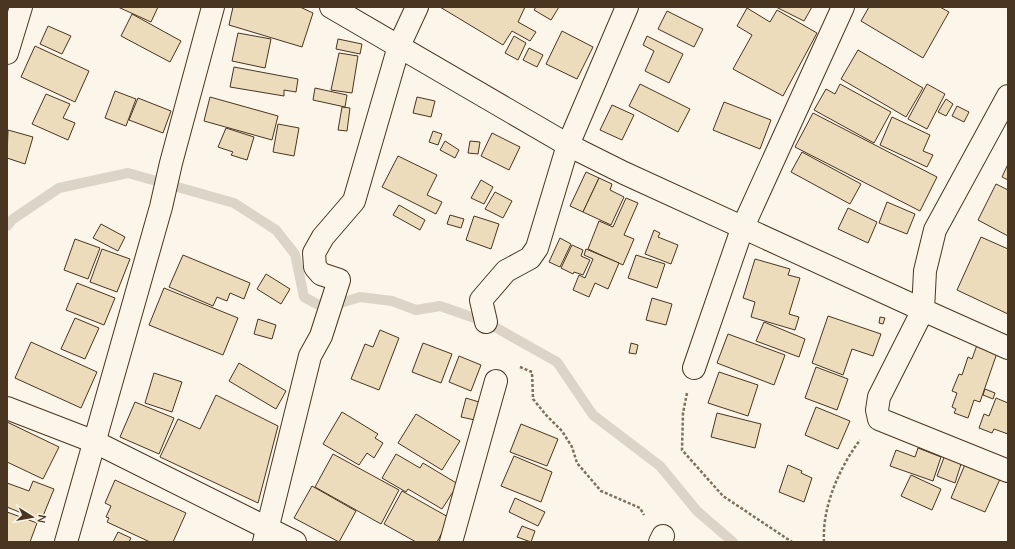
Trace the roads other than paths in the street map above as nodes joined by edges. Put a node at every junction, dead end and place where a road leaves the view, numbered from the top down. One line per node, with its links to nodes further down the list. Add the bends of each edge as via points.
1 (21, 7): 8 (street)
2 (213, 7): 18 (street, via 161,207)
3 (331, 7): 7 (street)
4 (417, 7): 7 (street)
5 (627, 7): 10 (street)
6 (843, 7): 11 (street)
7 (399, 46): 10 (street); 20 (street, via 354,201 323,237 314,253 315,267 321,274 339,280 321,336 310,356)
8 (7, 53)
9 (1008, 96): 12 (street, via 935,230 925,271)
10 (568, 145): 11 (street); 13 (street, via 537,248 530,258 506,271 481,300)
11 (742, 228): 12 (street); 15 (street)
12 (923, 310): 14 (street); 19 (street, via 879,397 877,410 880,419)
13 (486, 322)
14 (1008, 348)
15 (694, 368)
16 (496, 381): 23 (street)
17 (7, 408): 18 (street)
18 (95, 442): 20 (street); 21 (street)
19 (1008, 471)
20 (266, 535): 22 (street)
21 (66, 542)
22 (295, 542)
23 (451, 542)

